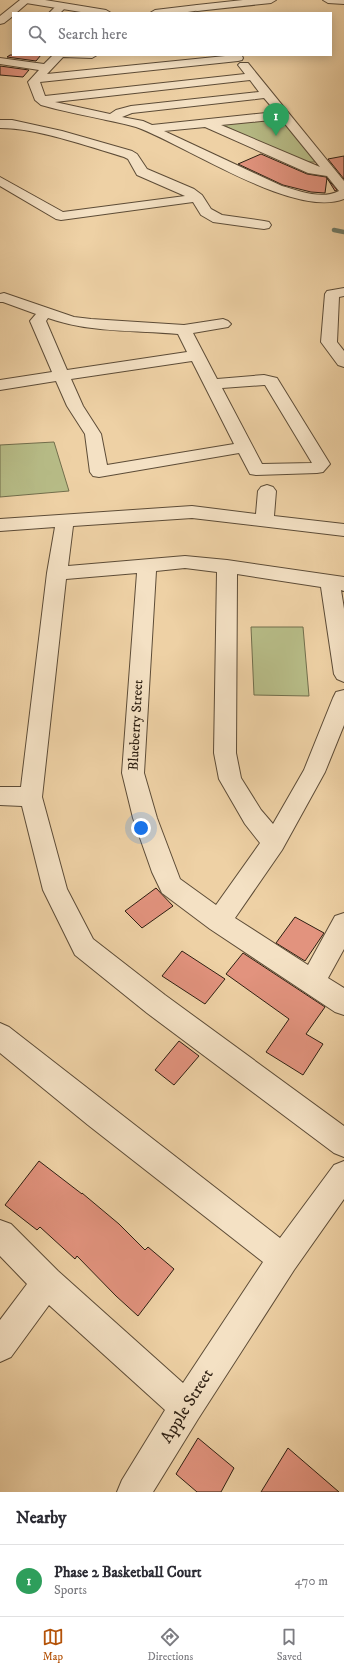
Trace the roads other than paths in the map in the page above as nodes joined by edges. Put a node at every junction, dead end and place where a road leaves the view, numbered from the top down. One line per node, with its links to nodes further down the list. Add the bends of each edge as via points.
1 (26, 0): 6 (street); 10 (street)
2 (190, 0): 7 (street)
3 (271, 0): 7 (street)
4 (328, 0): 5 (street)
5 (344, 1)
6 (58, 10): 8 (street)
7 (198, 11): 9 (street)
8 (87, 12)
9 (176, 12)
10 (0, 21)
11 (12, 52): 14 (street)
12 (58, 56): 15 (street)
13 (237, 56): 16 (street); 17 (street)
14 (1, 62): 15 (street)
15 (46, 68): 17 (street)
16 (253, 76): 18 (street); 19 (street)
17 (36, 79): 19 (street, via 34,82)
18 (268, 94): 20 (street); 21 (street, via 131,110)
19 (41, 100): 21 (street, via 50,106)
20 (285, 115): 23 (street); 25 (street)
21 (111, 118): 24 (street)
22 (0, 124): 29 (street, via 12,124 62,135 128,154 133,157 142,172 189,192)
23 (206, 124): 24 (street); 25 (street, via 313,170)
24 (151, 129): 28 (street, via 284,191 326,198)
25 (331, 173): 27 (street)
26 (0, 181): 29 (street, via 61,216)
27 (344, 189)
28 (344, 194)
29 (197, 198): 30 (street, via 206,212 218,219)
30 (264, 225)
31 (344, 292): 37 (street, via 332,294 329,342)
32 (0, 298): 33 (street)
33 (44, 312): 35 (street, via 71,321 91,324); 38 (street, via 38,320)
34 (224, 324): 35 (street)
35 (184, 330): 36 (street)
36 (198, 355): 38 (street); 39 (street)
37 (344, 362)
38 (62, 375): 40 (street); 41 (street, via 81,417 93,434 99,472)
39 (213, 384): 41 (street); 41 (street, via 271,381 321,464 316,468 256,470)
40 (0, 385)
41 (244, 447)
42 (267, 491): 44 (street)
43 (65, 520): 44 (street, via 192,512); 45 (street); 49 (street)
44 (265, 520): 46 (street)
45 (0, 524)
46 (344, 530)
47 (147, 566): 48 (street, via 185,562); 49 (street); 56 (street, Blueberry Street, via 133,773 145,818 171,886)
48 (227, 566): 50 (street); 55 (street, via 225,753 230,779 252,817)
49 (57, 573): 54 (street)
50 (337, 583): 51 (street)
51 (344, 674)
52 (344, 698): 55 (street, via 314,772)
53 (0, 796): 54 (street)
54 (31, 797): 61 (street, via 56,890 84,947 156,1004)
55 (274, 843): 56 (street)
56 (219, 920): 58 (street, Blueberry Street)
57 (344, 924): 58 (street)
58 (313, 982): 59 (street, Blueberry Street)
59 (344, 1003)
60 (0, 1036): 64 (street)
61 (344, 1143)
62 (344, 1175): 64 (street, Apple Street)
63 (0, 1235): 65 (street)
64 (283, 1259): 67 (street, Apple Street)
65 (47, 1282): 66 (street); 67 (street)
66 (0, 1346)
67 (186, 1407): 68 (street, Apple Street)
68 (134, 1492)

